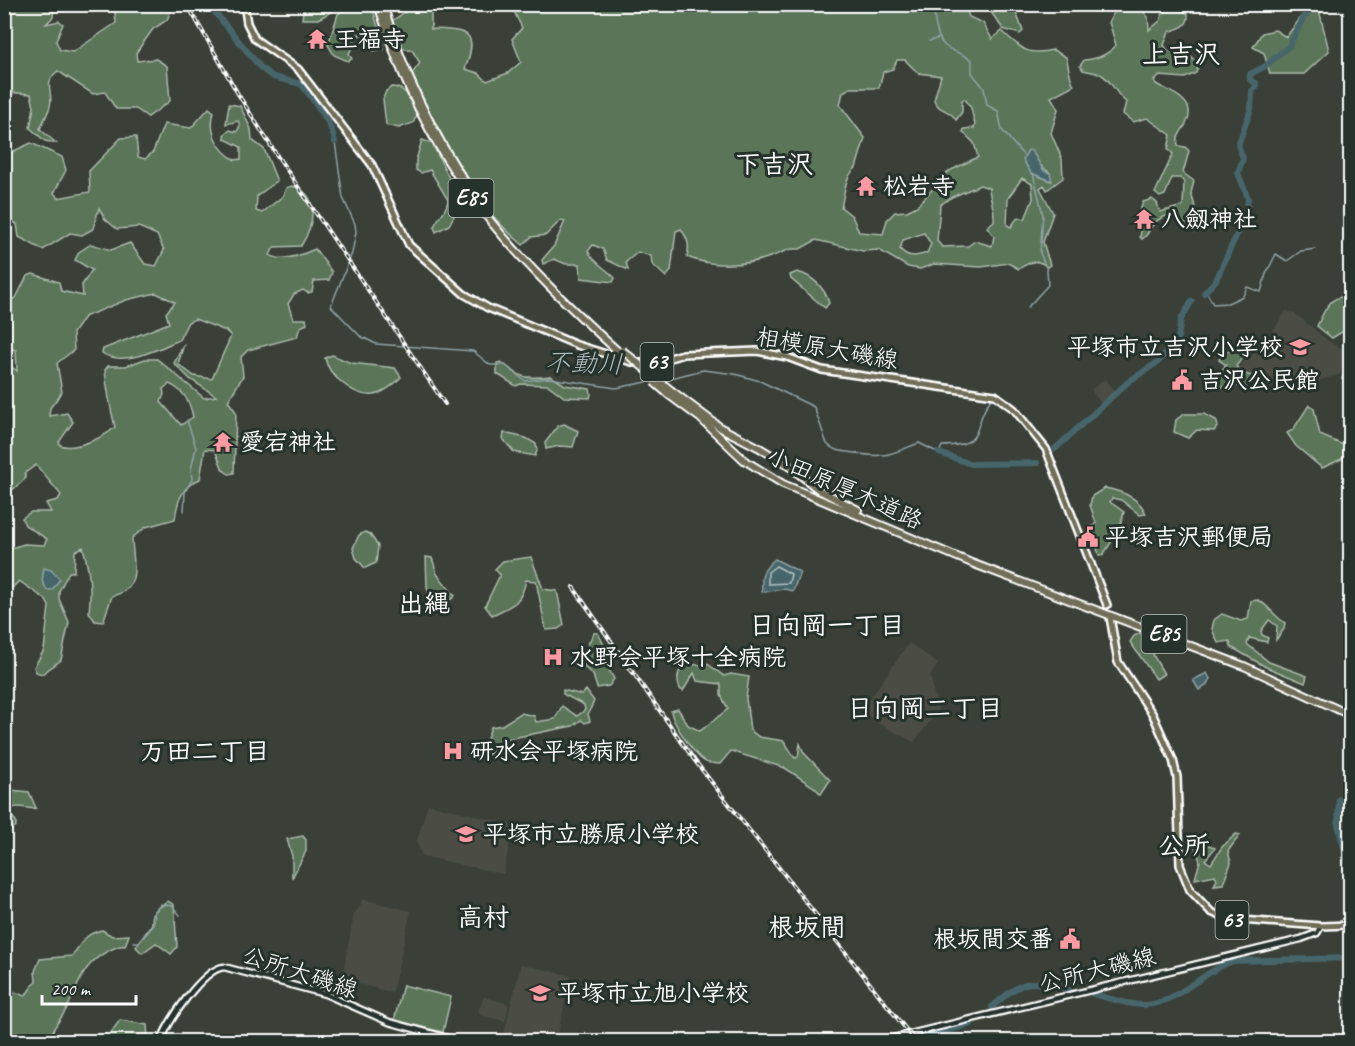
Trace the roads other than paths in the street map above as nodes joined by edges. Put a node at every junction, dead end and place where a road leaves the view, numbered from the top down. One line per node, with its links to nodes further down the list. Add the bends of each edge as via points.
1 (244, 4): 7 (main road, 相模原大磯線 / 63, via 255,39 298,69 372,165 409,245 459,290 488,308 557,338 635,363 654,363 683,354 757,351 822,370 995,395 1014,409 1046,449)
2 (378, 4): 4 (highway, 小田原厚木道路 / E85, via 413,101 455,176 512,247)
3 (383, 4): 4 (highway, 小田原厚木道路 / E85, via 397,51 422,108 475,196 540,271)
4 (622, 352): 5 (highway, 小田原厚木道路 / E85, bridge)
5 (671, 393): 6 (highway, 小田原厚木道路 / E85, via 721,429 788,465 829,496); 6 (highway, 小田原厚木道路 / E85, via 744,460 779,482)
6 (962, 557): 9 (highway, 小田原厚木道路 / E85, via 1218,655)
7 (1107, 604)
8 (1110, 617): 11 (main road, 63, via 1118,662 1153,715 1173,760 1180,865 1190,890 1211,912 1227,919)
9 (1350, 713)
10 (1350, 925): 11 (main road, 63)
11 (1321, 926): 14 (main road, 公所大磯線, via 1317,933 1301,939)
12 (161, 1041): 13 (main road, 公所大磯線, via 164,1030 205,977 224,967 325,994 389,1022)
13 (462, 1041)
14 (877, 1041)

